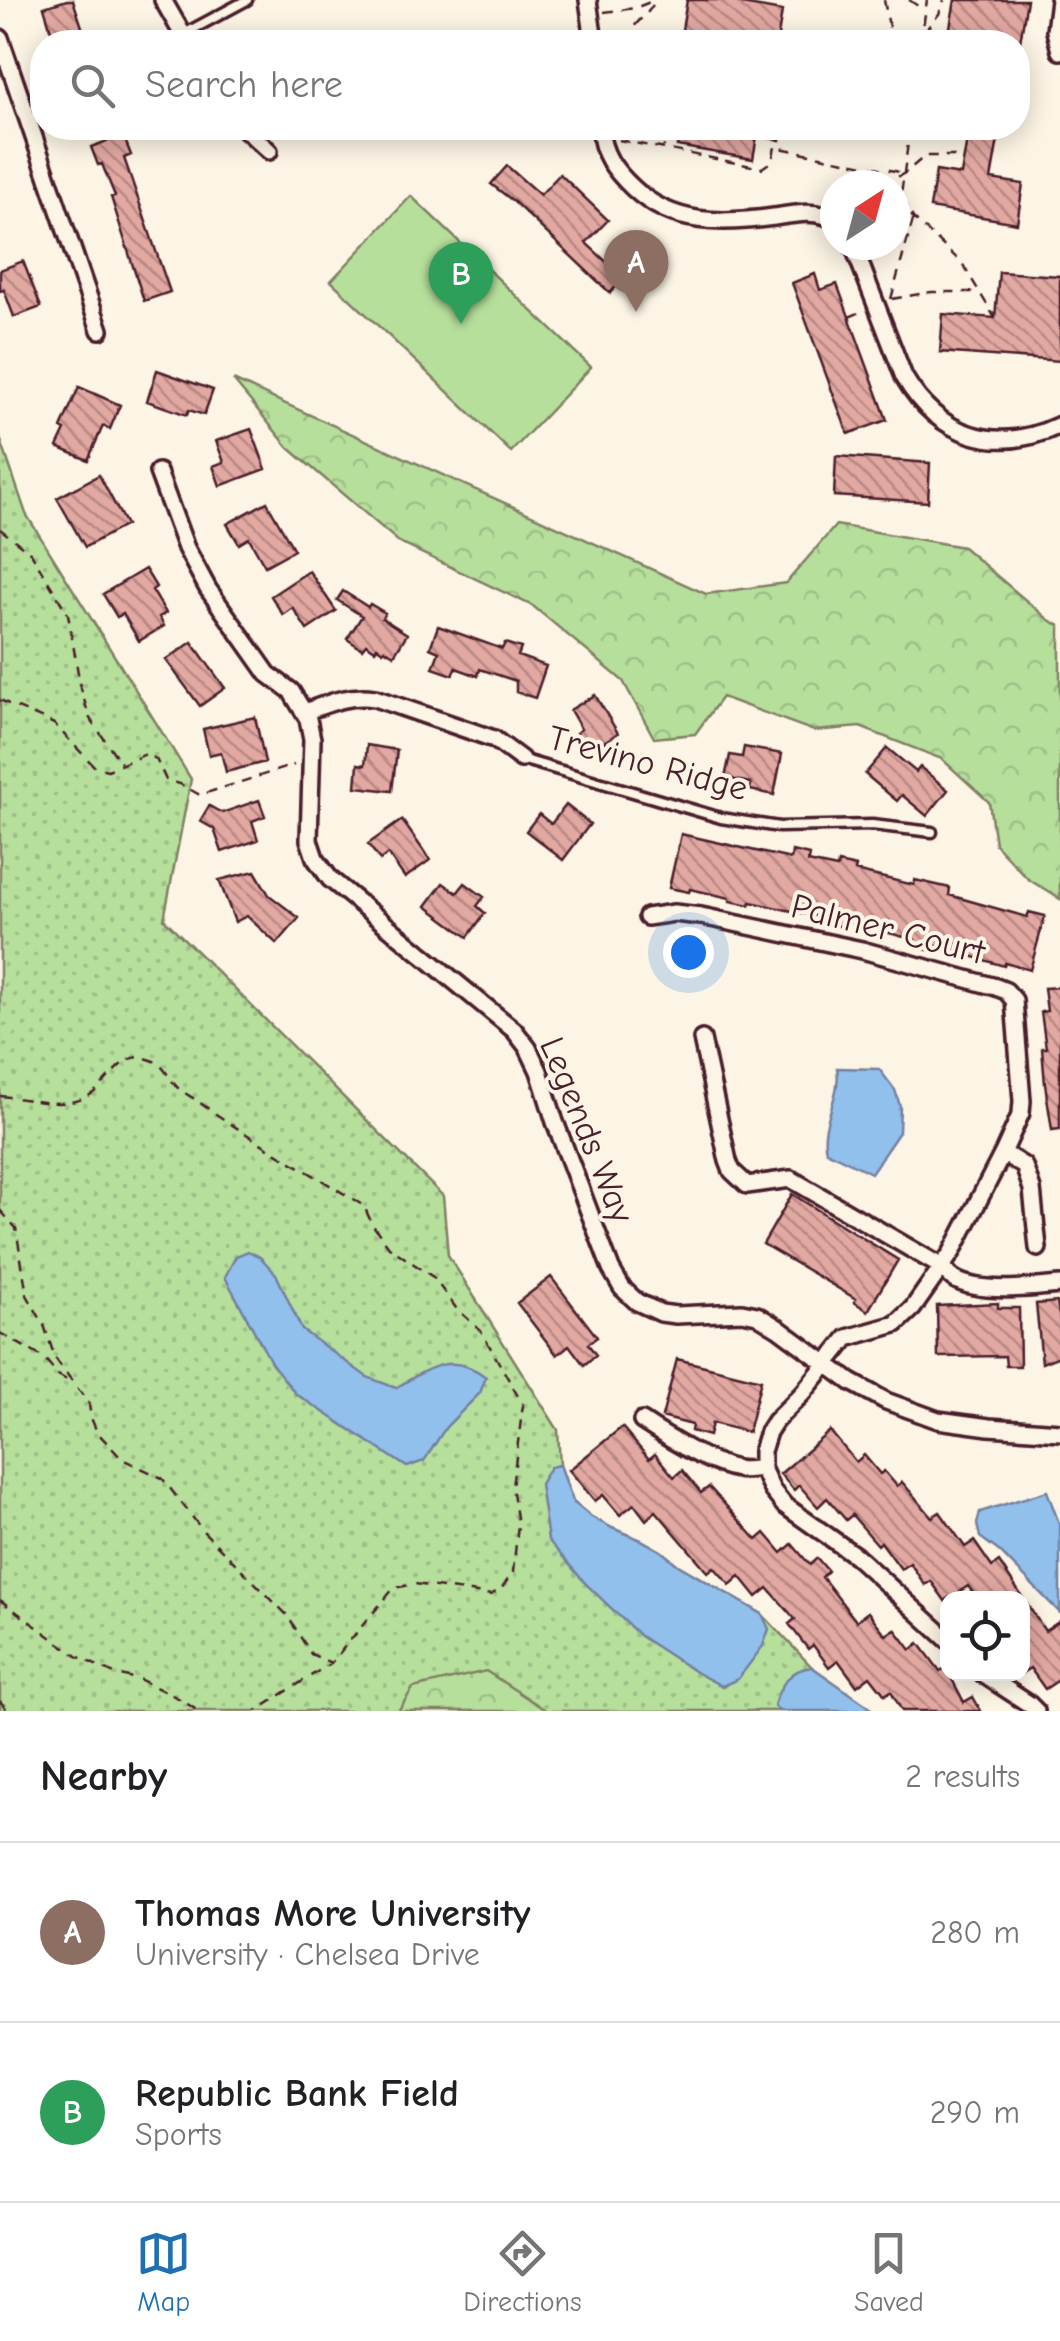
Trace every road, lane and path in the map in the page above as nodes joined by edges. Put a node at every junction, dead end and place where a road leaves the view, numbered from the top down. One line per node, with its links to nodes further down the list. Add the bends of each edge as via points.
1 (163, 0): 11 (street)
2 (247, 0): 12 (lane)
3 (656, 0): 9 (path, via 635,8); 13 (path)
4 (884, 0): 14 (path)
5 (908, 0): 10 (path)
6 (927, 0): 10 (path)
7 (944, 0): 16 (path)
8 (1059, 0): 18 (street)
9 (589, 7)
10 (926, 11): 15 (path)
11 (180, 30)
12 (199, 30)
13 (631, 30)
14 (890, 30)
15 (923, 30)
16 (926, 30)
17 (0, 38): 19 (street)
18 (1060, 51)
19 (30, 126)
20 (35, 140): 40 (street)
21 (257, 140): 27 (street)
22 (603, 140): 33 (street, via 618,174 672,214 742,222)
23 (632, 140): 26 (path)
24 (662, 140): 26 (path)
25 (908, 140): 30 (path)
26 (664, 148): 29 (path, via 762,168 776,147)
27 (269, 151)
28 (964, 156): 31 (path, via 925,156)
29 (889, 170)
30 (904, 170)
31 (908, 170)
32 (910, 212): 34 (path)
33 (820, 213)
34 (913, 218): 36 (path, via 962,263); 36 (path, via 890,300)
35 (859, 260): 37 (street)
36 (980, 292): 39 (path)
37 (877, 305): 38 (path); 41 (street, via 911,389 950,427 968,435 1021,438)
38 (849, 316)
39 (995, 318)
40 (100, 330)
41 (1060, 425)
42 (158, 472): 45 (street, via 208,589 268,674 292,691)
43 (0, 529): 48 (path, via 31,552 68,614 89,717)
44 (0, 700): 48 (path, via 54,724 95,766)
45 (305, 712): 46 (street, Legends Way); 47 (street, Trevino Ridge, via 341,698 375,698 494,738)
46 (312, 759): 48 (path, via 200,794 166,780 146,754); 59 (street, Legends Way, via 314,858 330,879 528,1048 622,1288 660,1313 756,1315)
47 (520, 759): 49 (lane, Trevino Ridge, via 721,818 779,827)
48 (122, 764)
49 (932, 832)
50 (647, 918): 53 (street, Palmer Court, via 700,916 862,950 1006,991 1017,1019 1022,1102)
51 (702, 1040): 56 (street, via 728,1161 738,1178 747,1184 791,1179)
52 (0, 1096): 66 (path, via 72,1102 91,1095 132,1058 146,1058 233,1127 364,1206 388,1247 433,1277 481,1331 523,1405 512,1487 518,1524 513,1572 491,1595 415,1584 394,1588)
53 (1002, 1153): 55 (street, via 1024,1166); 56 (street, Palmer Court)
54 (0, 1210): 60 (path, via 16,1228 27,1295)
55 (1038, 1248)
56 (942, 1267): 57 (street, via 953,1278 986,1287); 59 (street, Palmer Court, via 904,1319 847,1338)
57 (1060, 1286)
58 (0, 1333): 60 (path)
59 (826, 1365): 62 (street, Legends Way, via 886,1401 938,1420); 63 (street, Palmer Court, via 774,1421)
60 (73, 1383): 66 (path, via 98,1432 122,1459 162,1478 204,1532 287,1614 312,1654)
61 (642, 1421): 63 (street, via 718,1462)
62 (1060, 1432)
63 (762, 1468): 65 (street, via 784,1504 856,1556)
64 (0, 1600): 70 (path, via 77,1656)
65 (940, 1633)
66 (331, 1664): 71 (path)
67 (994, 1681): 72 (street)
68 (0, 1701): 69 (path)
69 (8, 1711)
70 (198, 1711)
71 (256, 1711)
72 (1036, 1711)

